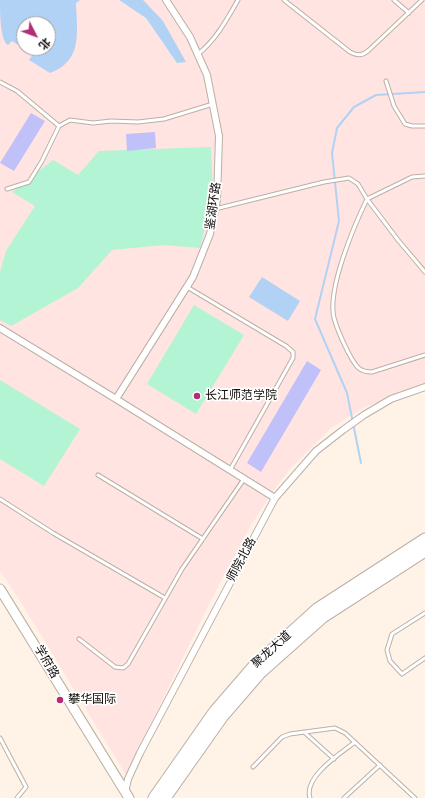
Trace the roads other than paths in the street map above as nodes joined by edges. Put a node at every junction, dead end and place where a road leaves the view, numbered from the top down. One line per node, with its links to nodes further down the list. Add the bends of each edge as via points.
1 (166, 0): 7 (street, 鉴湖环路)
2 (238, 0): 7 (lane, via 216,35)
3 (284, 0): 6 (lane, via 357,56 369,50)
4 (394, 0): 6 (lane)
5 (422, 0): 6 (lane)
6 (408, 13)
7 (198, 54): 10 (street, 鉴湖环路, via 207,75)
8 (386, 81): 12 (lane, via 394,106 405,124)
9 (0, 82): 11 (lane, via 17,91)
10 (213, 104): 11 (lane, via 164,119 93,123 70,120); 16 (street, 鉴湖环路, via 219,136)
11 (59, 126): 14 (lane, via 29,182)
12 (425, 126)
13 (425, 176): 15 (lane, via 412,177)
14 (7, 189)
15 (367, 199): 16 (lane, via 358,184 348,178); 17 (lane); 20 (lane, via 344,253 334,293 334,317 357,368 364,372 372,372)
16 (215, 209): 18 (street, 鉴湖环路, via 210,234)
17 (425, 272)
18 (187, 287): 22 (street, 鉴湖环路); 23 (lane, via 293,352 293,358)
19 (0, 328): 22 (street)
20 (425, 355)
21 (425, 387): 26 (street, 师院北路, via 391,399 343,430 316,451)
22 (116, 399): 23 (street)
23 (230, 470): 25 (street)
24 (98, 475): 28 (lane)
25 (244, 479): 26 (street); 28 (lane)
26 (275, 498): 42 (street, 师院北路, via 140,754 128,779)
27 (0, 499): 32 (lane)
28 (203, 539): 32 (lane)
29 (425, 539): 44 (highway, 聚龙大道, via 317,609 253,667 214,711)
30 (425, 551): 45 (highway, 聚龙大道, via 323,617 260,674 222,716)
31 (0, 589): 42 (street, 学府路)
32 (165, 598): 34 (lane, via 128,664 123,668 115,667)
33 (425, 613): 35 (lane, via 392,634 387,650 390,661 402,674)
34 (79, 639)
35 (425, 658)
36 (304, 732): 38 (lane, via 335,728); 39 (lane); 41 (lane, via 282,737)
37 (0, 738): 43 (lane, via 26,787)
38 (355, 742): 39 (lane); 40 (lane)
39 (334, 759): 46 (lane, via 313,779 308,794)
40 (380, 765): 47 (lane); 48 (lane)
41 (253, 767)
42 (127, 795)
43 (17, 798)
44 (154, 798)
45 (165, 798)
46 (310, 798)
47 (344, 798)
48 (415, 798)

